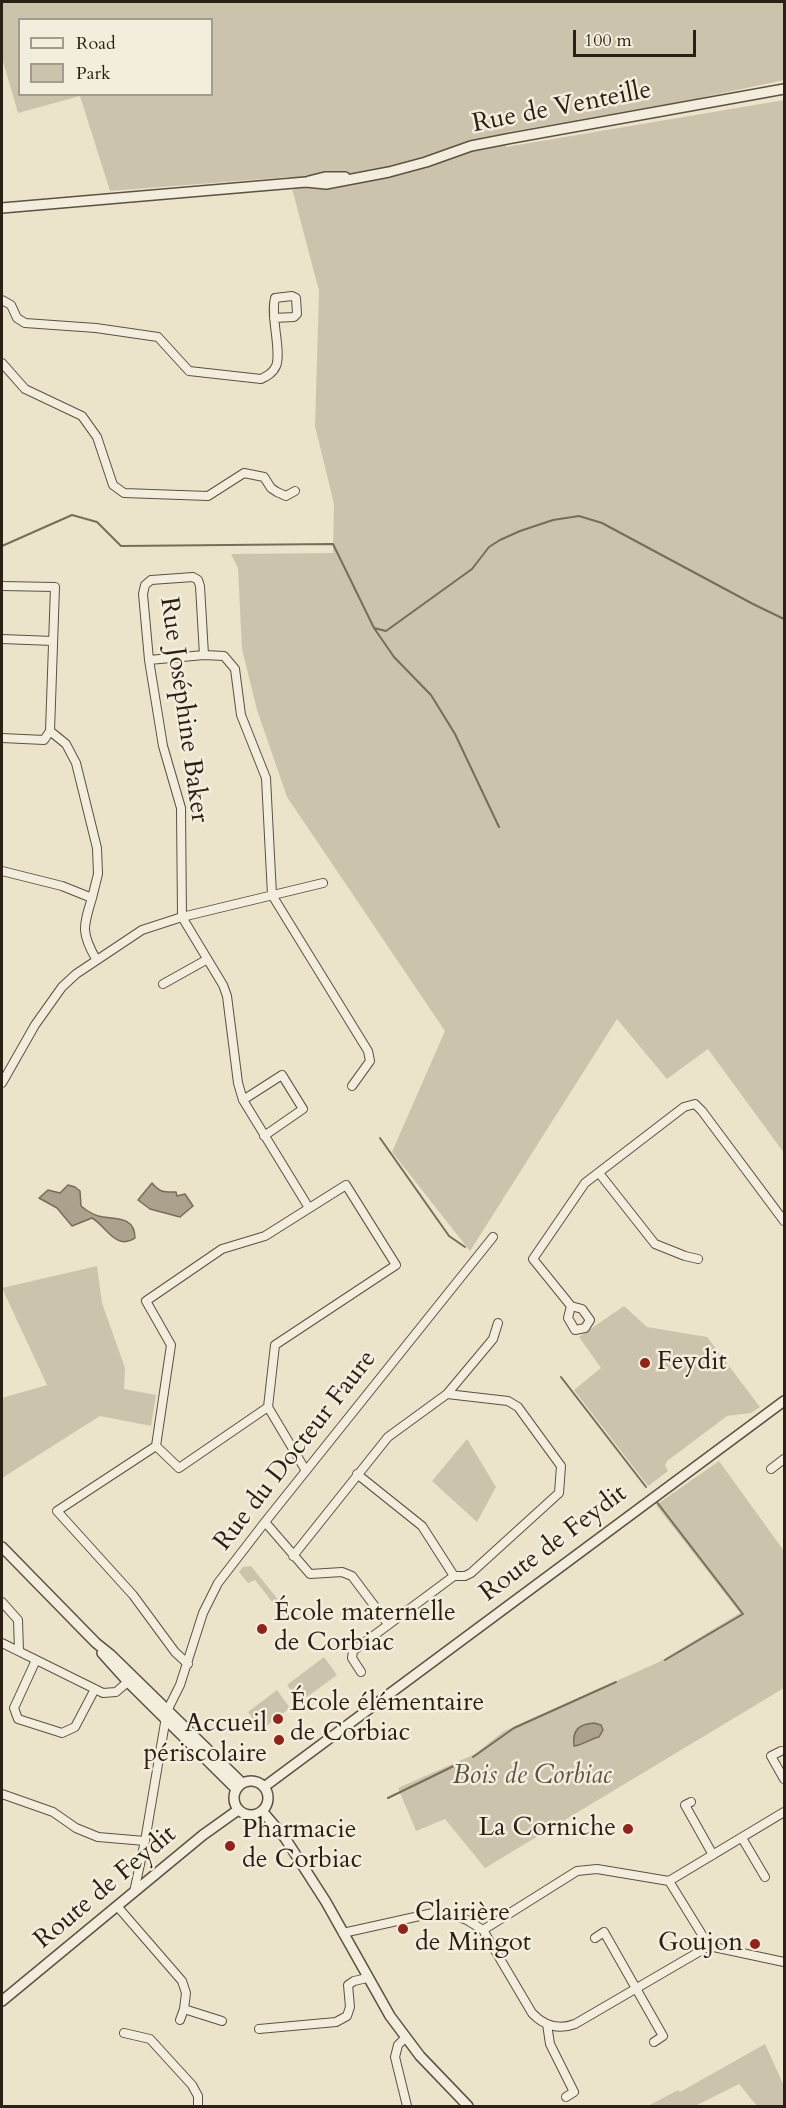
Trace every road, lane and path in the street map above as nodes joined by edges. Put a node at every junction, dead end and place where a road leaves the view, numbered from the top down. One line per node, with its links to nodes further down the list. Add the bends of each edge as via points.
1 (784, 89): 2 (street, Rue de Venteille, via 471,146 389,172 350,178 325,177 306,182)
2 (2, 208)
3 (2, 300): 4 (street, via 25,323 158,337 189,371 261,379 277,365)
4 (274, 318)
5 (2, 363): 6 (street)
6 (5, 375): 7 (street, via 82,416 97,437 113,485 124,493 208,496 244,473 264,477 286,496)
7 (295, 491)
8 (2, 586): 10 (street, via 55,587)
9 (2, 639): 10 (street)
10 (53, 641): 13 (street)
11 (204, 655): 12 (street); 12 (street, Rue Joséphine Baker, via 198,580 151,580 143,594); 17 (street, Rue Joséphine Baker, via 224,656 234,669 241,715 266,778)
12 (149, 660): 19 (street, Rue Joséphine Baker, via 163,746 181,807)
13 (50, 731): 14 (street, via 44,740); 18 (street, via 66,744 76,763 97,848 98,874)
14 (2, 738)
15 (2, 871): 18 (street)
16 (323, 883): 17 (street)
17 (272, 895): 19 (street); 24 (street, via 368,1050 369,1061)
18 (92, 898): 20 (street, via 84,926 85,940)
19 (182, 917): 20 (street, via 142,930); 21 (street)
20 (96, 959): 23 (street, via 62,987)
21 (206, 960): 22 (street); 25 (street, via 227,996)
22 (163, 984)
23 (2, 1083)
24 (352, 1086)
25 (243, 1100): 26 (street); 26 (street, via 282,1075 303,1109)
26 (264, 1136): 28 (street)
27 (599, 1173): 29 (street, via 684,1107 695,1104); 31 (street, via 655,1244); 32 (street, via 585,1184 533,1259)
28 (309, 1208): 36 (street, via 346,1185 396,1265 274,1345); 37 (street, via 265,1236 222,1250 146,1301 171,1345)
29 (784, 1221)
30 (493, 1237): 40 (street, Rue du Docteur Faure)
31 (698, 1259)
32 (571, 1306)
33 (498, 1323): 34 (street, via 493,1339)
34 (447, 1394): 41 (street, via 388,1437); 45 (street, via 508,1401 518,1407 561,1466 559,1493 471,1573)
35 (784, 1401): 59 (street, Route de Feydit)
36 (268, 1407): 37 (street, via 179,1468); 40 (street)
37 (156, 1446): 51 (street, via 57,1511 133,1595 174,1652)
38 (784, 1459): 39 (street)
39 (771, 1469)
40 (306, 1471): 42 (street, Rue du Docteur Faure)
41 (357, 1474): 44 (street); 45 (street, via 422,1526)
42 (265, 1522): 44 (street); 51 (street, Rue du Docteur Faure, via 218,1583 203,1613)
43 (2, 1546): 53 (street)
44 (293, 1556): 47 (street, via 310,1574 342,1572 352,1576)
45 (454, 1576): 47 (street)
46 (2, 1602): 49 (street, via 18,1620)
47 (388, 1624): 52 (street, via 353,1651 352,1658)
48 (2, 1642): 49 (street)
49 (19, 1651): 50 (street)
50 (36, 1660): 54 (street); 54 (street, via 14,1708 18,1719 62,1733 75,1727)
51 (188, 1664): 55 (street, Rue du Docteur Faure)
52 (361, 1672)
53 (130, 1679): 54 (street, via 112,1693); 55 (street)
54 (95, 1689)
55 (166, 1716): 58 (street); 66 (street, Rue du Docteur Faure)
56 (781, 1751): 57 (street, via 771,1756)
57 (784, 1779)
58 (239, 1786): 59 (street, via 254,1781); 62 (street, via 234,1796)
59 (264, 1787): 63 (street, via 268,1800)
60 (2, 1794): 66 (street, via 53,1812 98,1837)
61 (691, 1802): 67 (street, via 685,1805)
62 (238, 1810): 63 (street, via 250,1815); 70 (street, Route de Feydit)
63 (262, 1811): 73 (street, via 285,1838)
64 (784, 1812): 65 (street)
65 (742, 1838): 67 (street); 68 (street)
66 (145, 1841): 70 (street, Rue du Docteur Faure)
67 (713, 1855): 69 (street)
68 (765, 1876)
69 (669, 1881): 72 (street, via 597,1869 577,1871); 75 (street)
70 (134, 1892): 71 (street, Route de Feydit)
71 (117, 1906): 79 (street, Route de Feydit); 80 (street, via 182,1981 186,1993)
72 (483, 1929): 73 (street, via 458,1916 433,1913); 83 (street, via 532,2013)
73 (343, 1933): 77 (street)
74 (595, 1938): 78 (street, via 604,1932)
75 (709, 1946): 76 (street); 78 (street)
76 (784, 1962)
77 (367, 1978): 84 (street, via 348,1985 350,2007 347,2016 336,2022); 86 (street)
78 (636, 1987): 83 (street, via 575,2024); 87 (street, via 663,2036)
79 (2, 2001)
80 (184, 2009): 81 (street); 82 (street)
81 (180, 2020)
82 (222, 2021)
83 (547, 2024): 88 (street, via 550,2044 574,2091)
84 (259, 2029)
85 (124, 2033): 89 (street, via 150,2039 192,2085)
86 (406, 2037): 90 (street, via 398,2045 395,2057); 91 (street, via 436,2075)
87 (654, 2042)
88 (566, 2097)
89 (198, 2106)
90 (407, 2106)
91 (468, 2106)

